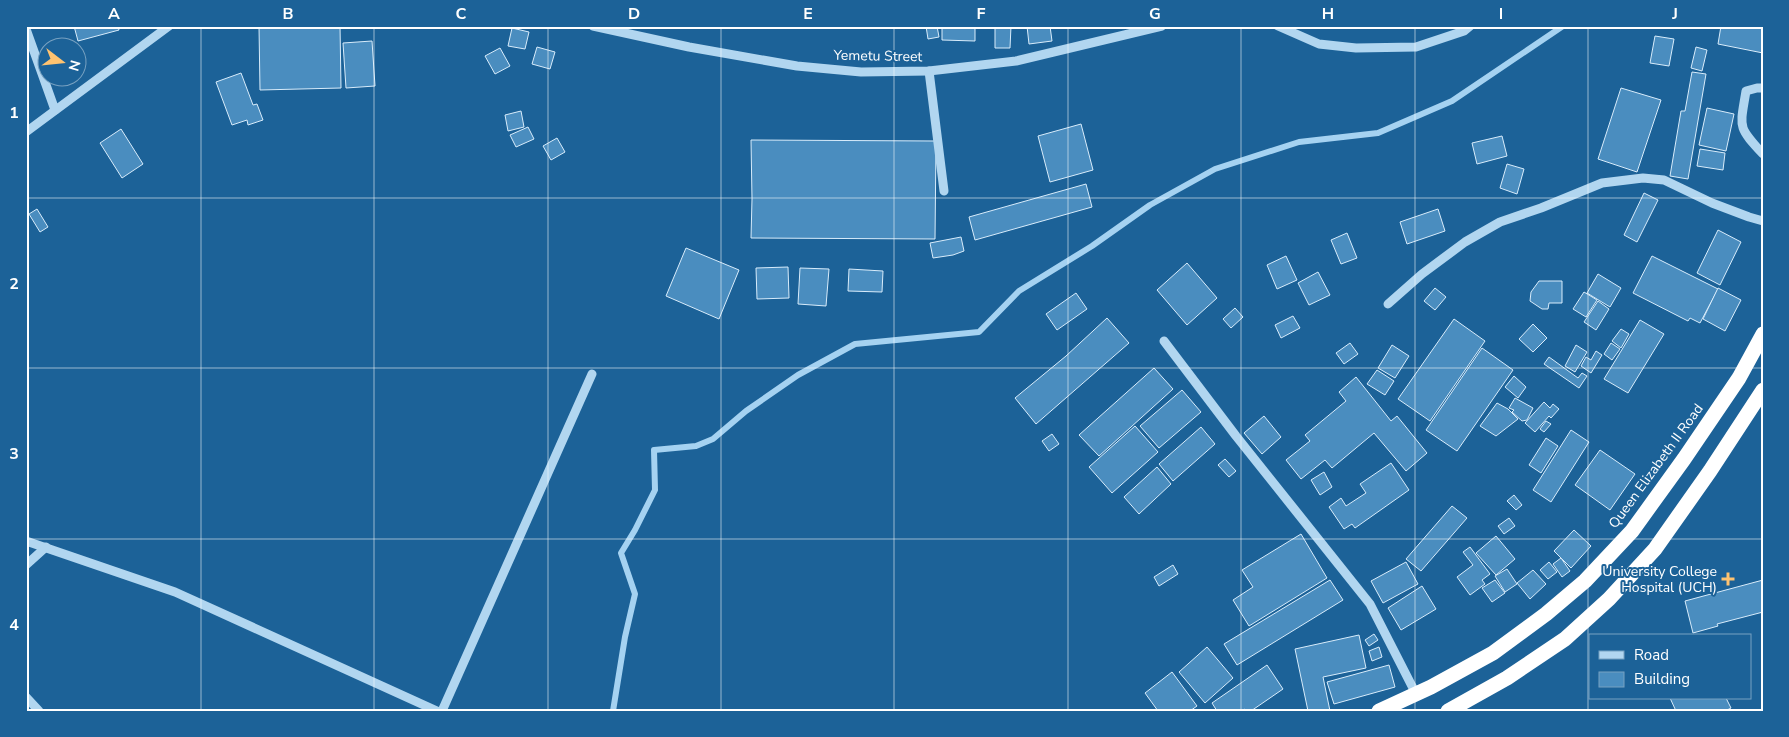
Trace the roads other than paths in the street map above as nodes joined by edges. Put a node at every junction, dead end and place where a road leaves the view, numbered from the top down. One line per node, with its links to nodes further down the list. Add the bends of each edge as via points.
1 (169, 26): 9 (street)
2 (593, 26): 7 (street, Yemetu Street, via 797,66 861,72)
3 (1162, 26): 7 (street, Yemetu Street, via 1016,61)
4 (1278, 26): 5 (street, via 1319,44 1356,48 1416,47)
5 (1470, 26)
6 (26, 29): 9 (street)
7 (929, 71): 12 (street)
8 (1763, 88): 11 (street, via 1746,91 1740,123 1745,135)
9 (55, 110): 10 (street)
10 (26, 132)
11 (1763, 154)
12 (944, 191)
13 (1763, 220): 14 (street, via 1712,203 1664,180 1644,178 1602,183 1500,222 1465,242)
14 (1388, 304)
15 (1763, 334): 22 (highway, Queen Elizabeth II Road, via 1684,459 1632,530 1585,581 1493,653)
16 (1164, 341): 22 (street, via 1370,604)
17 (592, 374): 26 (street)
18 (1763, 390): 28 (highway, via 1655,549 1609,599 1565,639 1507,678)
19 (26, 541): 20 (street)
20 (46, 547): 21 (street); 25 (street, via 174,592)
21 (26, 565)
22 (1416, 694): 27 (highway, Queen Elizabeth II Road)
23 (26, 697): 24 (street)
24 (39, 711)
25 (437, 711)
26 (442, 711)
27 (1379, 711)
28 (1448, 711)

